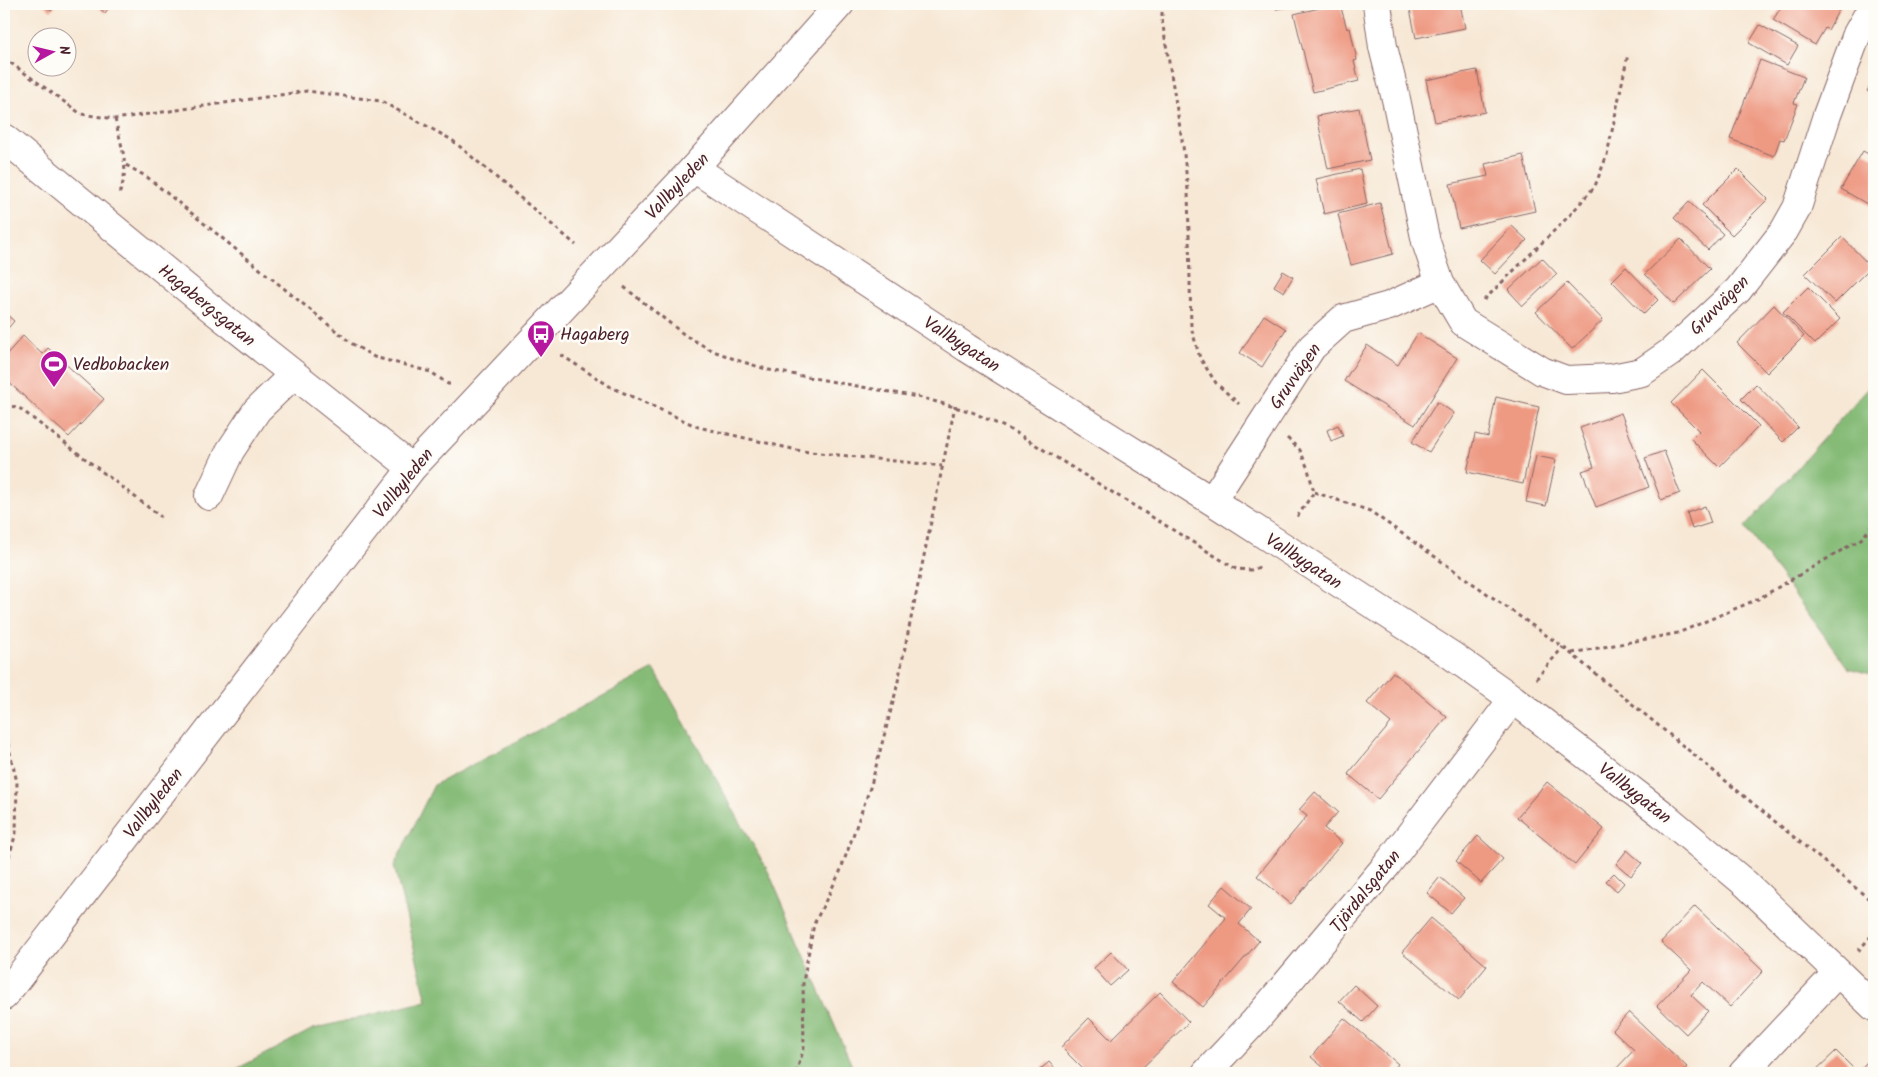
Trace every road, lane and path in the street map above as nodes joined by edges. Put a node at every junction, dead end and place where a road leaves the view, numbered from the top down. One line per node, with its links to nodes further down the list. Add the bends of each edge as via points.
1 (840, 4): 9 (street, Vallbyleden)
2 (1162, 4): 18 (path, via 1188,190 1194,343 1216,383)
3 (1377, 4): 13 (street, Gruvvägen, via 1382,47 1426,242)
4 (1874, 4): 14 (street, Gruvvägen, via 1857,34 1826,115 1797,208 1784,231 1738,290 1671,352 1642,372 1612,378 1566,380 1542,370)
5 (1628, 54): 14 (path, via 1608,155 1595,186)
6 (4, 58): 7 (path, via 81,114)
7 (115, 119): 10 (path, via 126,165 125,178 115,203); 11 (path, via 307,91 381,101 452,140)
8 (4, 138): 10 (street, Hagabergsgatan)
9 (694, 168): 19 (street, Vallbyleden); 23 (street, Vallbygatan, via 967,348)
10 (102, 219): 15 (street, Hagabergsgatan)
11 (576, 244)
12 (618, 282): 17 (path, via 686,336 737,360 769,370)
13 (1440, 283): 14 (street, Gruvvägen); 18 (street, Gruvvägen, via 1389,306 1343,319 1312,347)
14 (1462, 322)
15 (293, 375): 19 (street, Hagabergsgatan); 22 (street, via 257,410 230,451)
16 (4, 406): 24 (path, via 18,407)
17 (955, 406): 27 (path, via 1015,432 1236,569 1260,567); 37 (path, via 896,691 870,785 840,872 814,924 803,982 804,1048)
18 (1264, 421): 21 (path, via 1300,450); 23 (street, Gruvvägen)
19 (412, 468): 35 (street, Vallbyleden)
20 (4, 484): 25 (path, via 8,506)
21 (1314, 492): 27 (path); 28 (path, via 1370,511)
22 (209, 496)
23 (1212, 501): 27 (street, Vallbygatan)
24 (161, 517)
25 (4, 518)
26 (1874, 524): 29 (path, via 1861,539 1749,603 1678,633)
27 (1279, 545): 30 (street, Vallbygatan, via 1451,655)
28 (1563, 647): 29 (path); 30 (path, via 1533,682)
29 (1571, 653): 33 (path)
30 (1513, 699): 34 (street, Vallbygatan, via 1661,813 1746,884); 38 (street, Tjärdalsgatan, via 1386,866 1255,1021)
31 (4, 728): 32 (path, via 17,782 16,833)
32 (4, 873)
33 (1874, 903)
34 (1838, 973): 36 (street, Vallbygatan); 39 (street)
35 (4, 996)
36 (1874, 1007)
37 (796, 1073)
38 (1206, 1073)
39 (1743, 1073)

